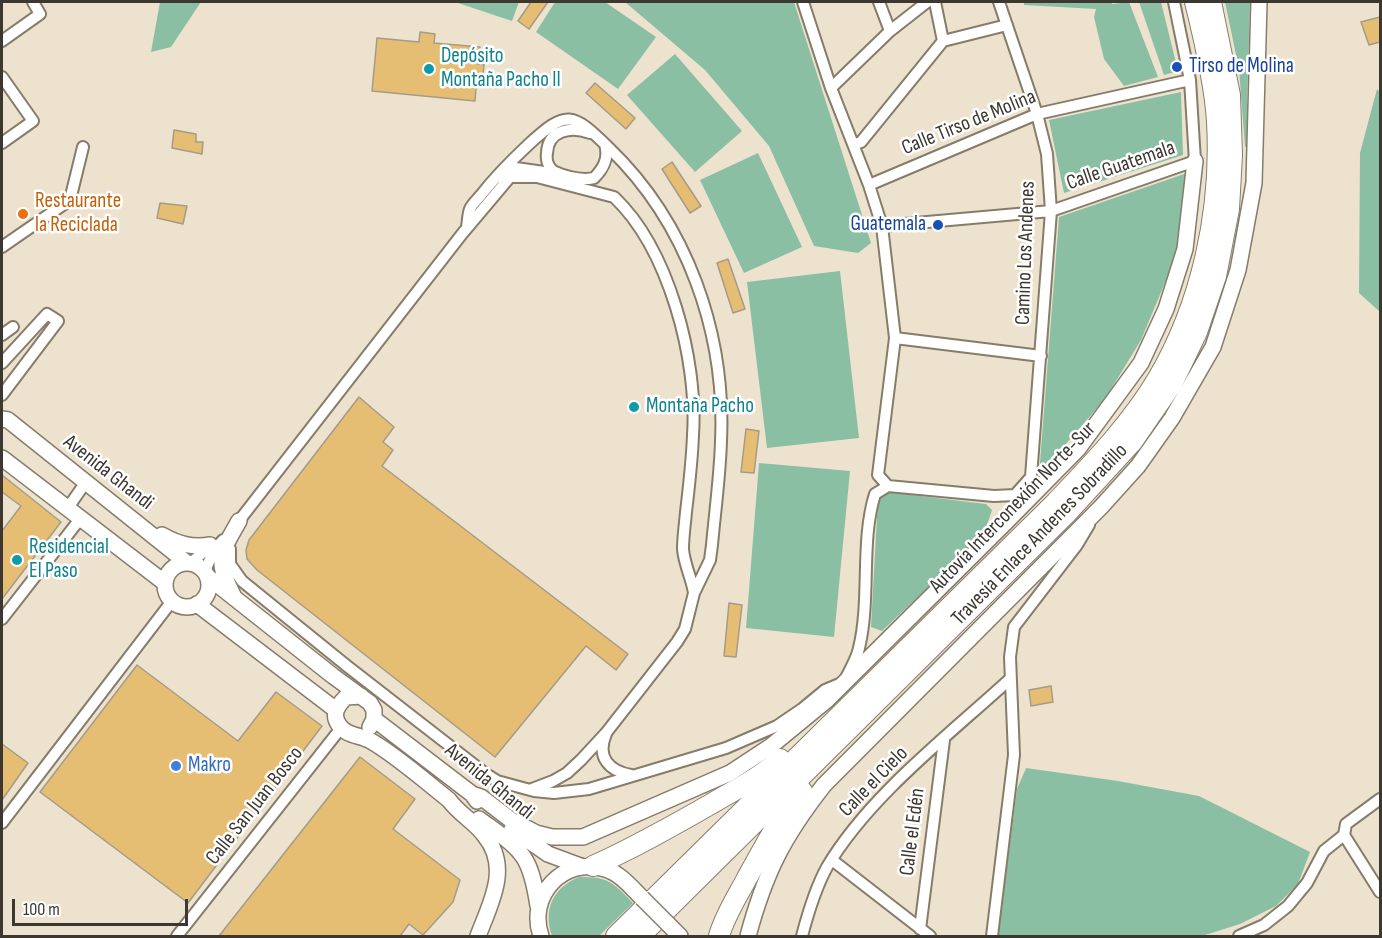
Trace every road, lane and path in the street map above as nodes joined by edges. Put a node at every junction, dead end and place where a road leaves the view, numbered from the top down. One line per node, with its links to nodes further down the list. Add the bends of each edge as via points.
1 (33, 2): 13 (street, via 40,14)
2 (802, 2): 17 (street)
3 (879, 2): 12 (street)
4 (927, 2): 12 (street)
5 (935, 2): 14 (street)
6 (999, 2): 11 (street, Camino Los Andenes)
7 (1174, 2): 16 (street)
8 (1195, 2): 60 (highway, Autovía Interconexión Norte-Sur, via 1217,122 1215,193 1208,248 1193,303 1176,343 1132,417 1095,460)
9 (1211, 2): 65 (highway, Autovía Interconexión Norte-Sur, via 1230,95 1229,209 1216,276 1197,332 1172,384 1132,442 1066,514)
10 (1259, 2): 42 (street, Travesía Enlace Andenes Sobradillo, via 1254,183 1238,270 1213,347 1172,418 1138,466)
11 (1007, 26): 14 (street); 18 (street, Camino Los Andenes)
12 (890, 31): 17 (street)
13 (2, 41)
14 (944, 42): 22 (street, via 861,142)
15 (2, 77): 20 (street, via 33,122)
16 (1190, 80): 18 (street, Calle Tirso de Molina); 24 (street)
17 (831, 88): 22 (street)
18 (1037, 114): 26 (street, Calle Tirso de Molina); 27 (street, Camino Los Andenes, via 1047,154)
19 (596, 135): 21 (street); 25 (street, via 573,129 553,136 546,157 551,170); 30 (street, via 578,121 562,119 554,123 494,178 470,209)
20 (2, 143)
21 (605, 144): 25 (street, via 606,162 594,178 584,180); 50 (street, via 630,168 673,230 700,291 714,346 721,442 710,560)
22 (855, 144): 26 (street)
23 (83, 147): 31 (street, via 70,200)
24 (1195, 160): 27 (street, Calle Guatemala); 56 (street, Travesía Enlace Andenes Sobradillo, via 1185,249 1166,309 1141,363 1078,449)
25 (560, 174): 28 (street, via 516,168 491,190)
26 (869, 185): 29 (street)
27 (1051, 211): 29 (street, Calle Guatemala); 35 (street, Camino Los Andenes)
28 (478, 215): 30 (street); 50 (street, via 510,177 537,177 614,196 647,242 675,304 690,373 694,434 683,550)
29 (882, 226): 34 (street)
30 (467, 227): 46 (street)
31 (2, 247)
32 (13, 327): 33 (street)
33 (2, 335)
34 (895, 338): 35 (street); 41 (street, via 878,475)
35 (1041, 356): 41 (street, Camino Los Andenes, via 1030,477 1015,495)
36 (2, 363): 37 (street, via 47,314 58,321)
37 (2, 395)
38 (2, 419): 40 (street, Avenida Ghandi)
39 (2, 458): 43 (street)
40 (86, 482): 43 (street); 45 (street, Avenida Ghandi)
41 (888, 486): 56 (street, via 875,494 870,510 859,650)
42 (1101, 507): 55 (street, via 1014,627); 87 (street, Travesía Enlace Andenes Sobradillo, via 824,785 781,847 765,880)
43 (67, 509): 44 (street)
44 (80, 519): 49 (street); 54 (street)
45 (133, 519): 47 (street, via 183,544); 48 (street, Avenida Ghandi)
46 (239, 521): 47 (street); 48 (street); 51 (street, via 221,558); 67 (street, via 229,556 233,571 242,581 486,774)
47 (210, 546): 48 (street)
48 (198, 568): 49 (street, via 175,567); 51 (street, Avenida Ghandi); 53 (street, via 209,590)
49 (165, 583): 52 (street)
50 (694, 593): 62 (street, via 685,629)
51 (234, 598): 57 (street, Avenida Ghandi)
52 (172, 601): 53 (street, via 184,606); 71 (street)
53 (197, 604): 58 (street)
54 (2, 619)
55 (1010, 679): 64 (street, Calle el Cielo); 90 (street, via 1014,755)
56 (844, 682): 66 (street, via 825,690 790,717 757,735); 68 (street, Travesía Enlace Andenes Sobradillo, via 771,746 730,773 583,837 559,838 536,833)
57 (361, 696): 58 (street, via 346,697); 59 (street, via 374,710)
58 (336, 710): 61 (street)
59 (374, 719): 63 (street, via 366,731); 68 (street, Avenida Ghandi)
60 (831, 724): 74 (highway, via 807,735 752,780 633,848); 76 (highway, Autovía Interconexión Norte-Sur)
61 (340, 728): 63 (street); 79 (street, Calle San Juan Bosco)
62 (606, 733): 66 (street, via 602,743 608,765 619,773); 67 (street, via 567,773)
63 (355, 734): 70 (street, via 370,740)
64 (944, 740): 73 (street, Calle el Cielo, via 865,815); 78 (street, Calle el Edén)
65 (833, 745): 84 (highway, Autovía Interconexión Norte-Sur); 86 (highway, via 823,769 781,819 723,922)
66 (636, 776): 67 (street, via 572,792)
67 (528, 790)
68 (472, 794): 74 (street, Avenida Ghandi, via 477,802 548,854)
69 (1380, 799): 72 (street, via 1346,824)
70 (449, 800): 77 (street, Avenida Ghandi, via 523,854 532,873); 80 (street, via 486,836 498,864 495,892)
71 (2, 824)
72 (1344, 835): 75 (street); 91 (street, via 1324,851 1307,883 1288,906 1264,925)
73 (832, 860): 78 (street); 88 (street, Calle el Cielo, via 810,906)
74 (588, 866): 76 (street, Avenida Ghandi, via 608,869); 77 (street, via 557,877 548,886)
75 (1380, 892)
76 (645, 901): 83 (highway, Autovía Interconexión Norte-Sur); 85 (street, Avenida Ghandi, bridge)
77 (538, 914): 81 (street); 82 (street, Avenida Ghandi)
78 (920, 929): 89 (street)
79 (177, 936)
80 (478, 936)
81 (528, 936)
82 (541, 936)
83 (616, 936)
84 (640, 936)
85 (680, 936)
86 (719, 936)
87 (748, 936)
88 (802, 936)
89 (930, 936)
90 (992, 936)
91 (1239, 936)

